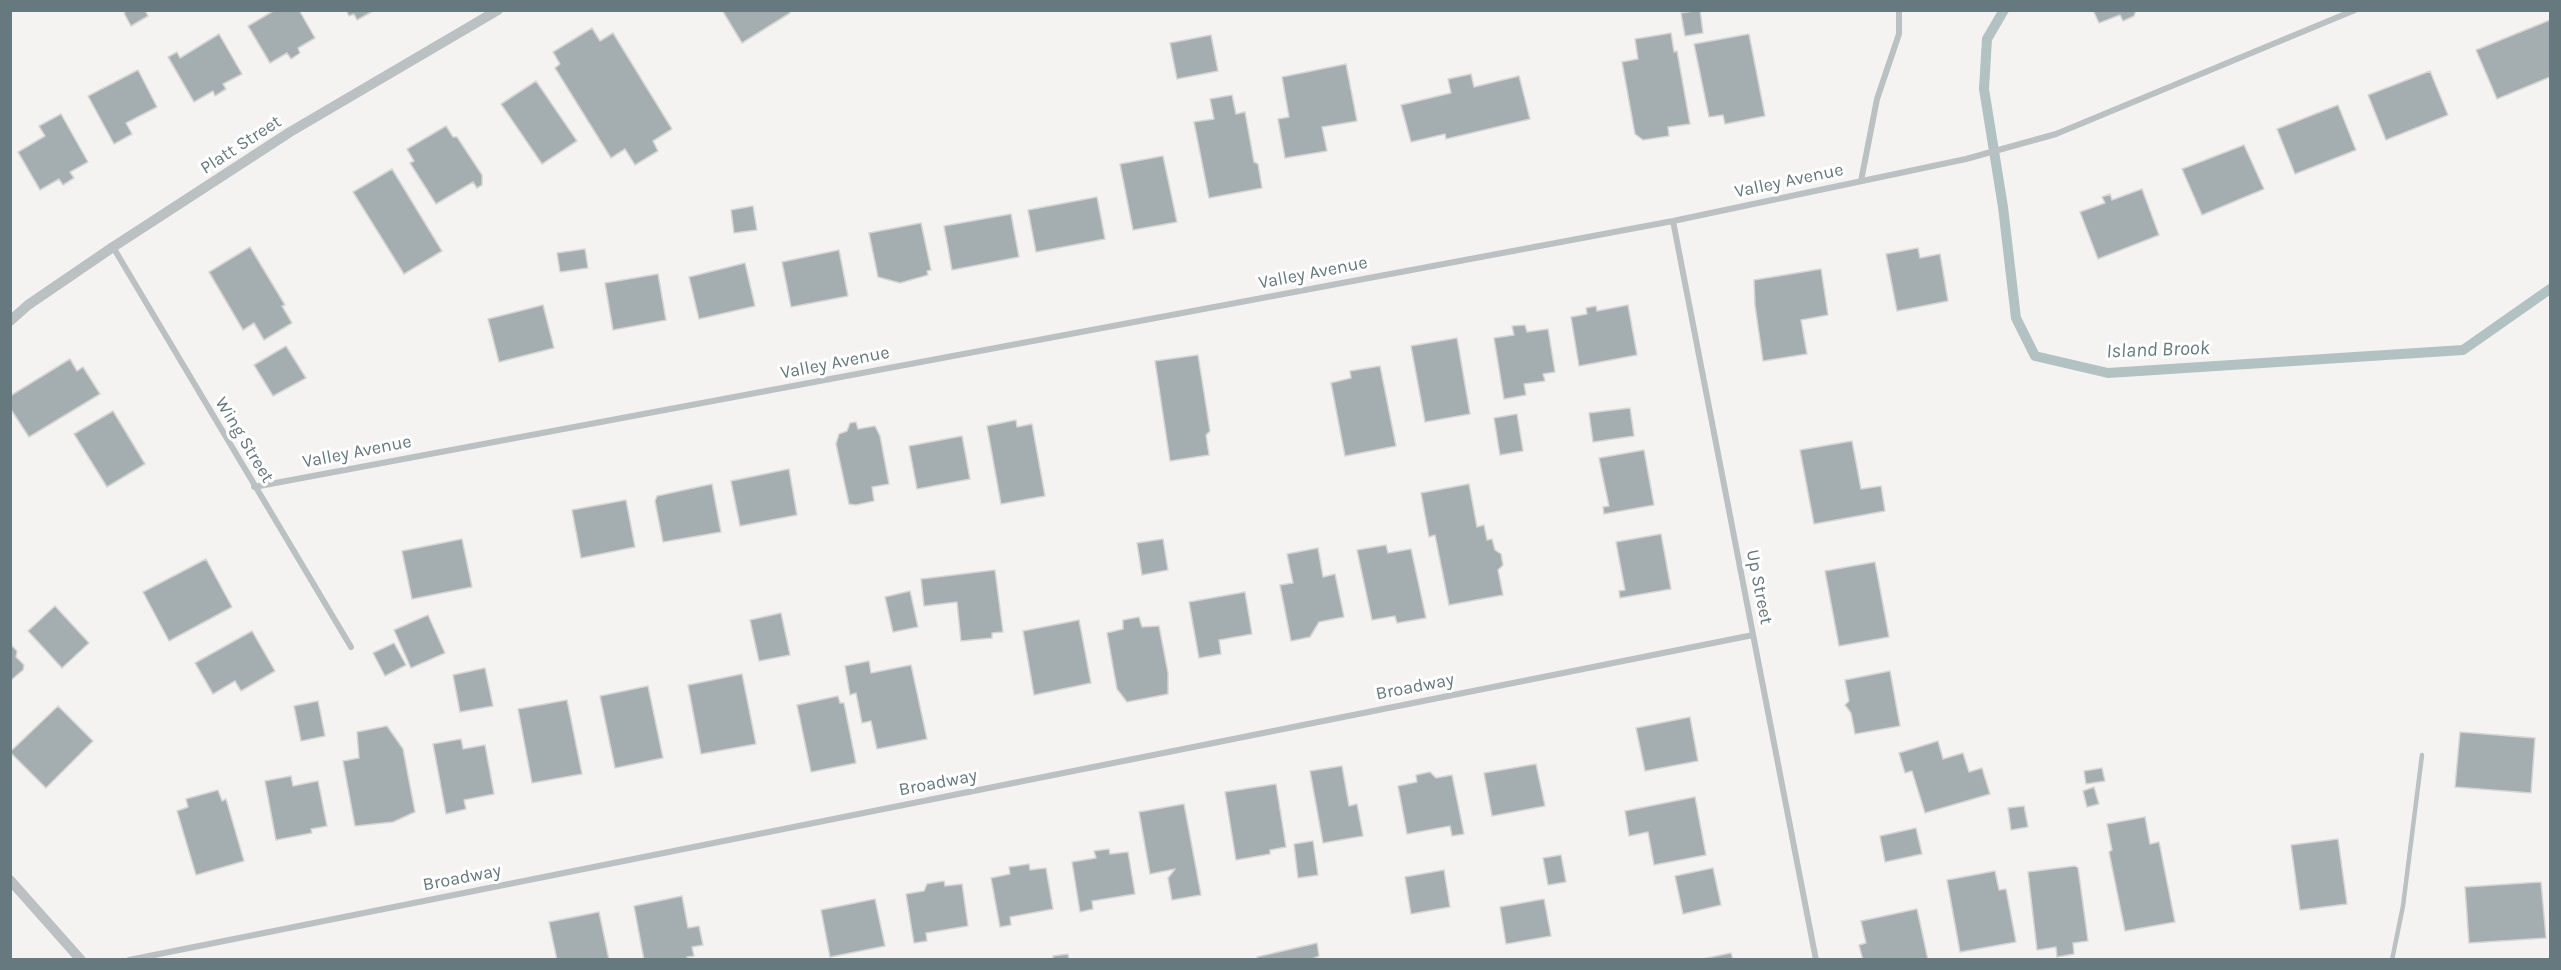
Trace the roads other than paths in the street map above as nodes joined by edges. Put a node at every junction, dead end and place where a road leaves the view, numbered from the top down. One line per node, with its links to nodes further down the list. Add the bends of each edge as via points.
1 (498, 10): 6 (street, Platt Street, via 290,132)
2 (1899, 10): 4 (street, via 1899,34 1877,99)
3 (2355, 10): 4 (street, Valley Avenue, via 2056,134 1966,159)
4 (1861, 181): 5 (street, Valley Avenue)
5 (1673, 221): 8 (street, Valley Avenue); 9 (street, Up Street)
6 (113, 247): 7 (street, Platt Street); 8 (street, Wing Street)
7 (10, 321)
8 (254, 487): 10 (street, Wing Street)
9 (1753, 635): 14 (street, Broadway); 15 (street, Up Street)
10 (351, 647)
11 (2422, 755): 16 (lane, via 2403,906)
12 (10, 880): 13 (street)
13 (81, 960)
14 (129, 960)
15 (1816, 960)
16 (2392, 960)

